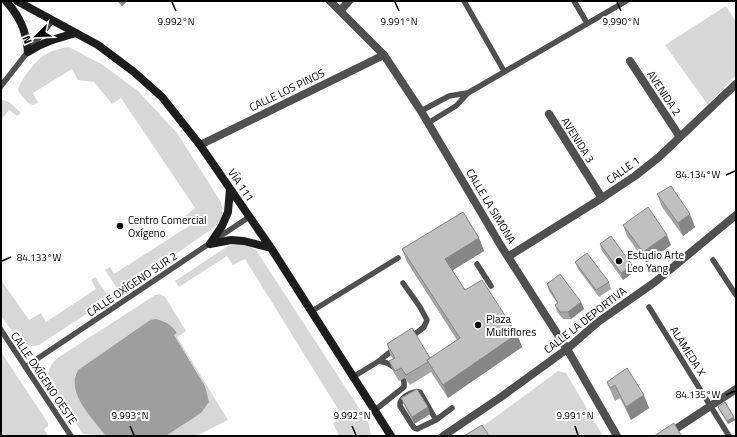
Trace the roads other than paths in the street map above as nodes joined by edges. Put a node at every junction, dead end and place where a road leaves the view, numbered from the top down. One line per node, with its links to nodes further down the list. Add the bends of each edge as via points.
1 (6, 1): 12 (main road, via 22,24)
2 (17, 1): 9 (main road, VÍA 111)
3 (330, 1): 8 (street, CALLE LA SIMONA)
4 (349, 1): 8 (street)
5 (464, 1): 15 (lane)
6 (574, 1): 10 (lane)
7 (626, 1): 10 (lane)
8 (340, 11): 13 (street, CALLE LA SIMONA)
9 (52, 21): 11 (main road, VÍA 111); 12 (lane)
10 (587, 23): 15 (lane)
11 (76, 33): 12 (main road, via 47,41); 23 (main road, VÍA 111, via 98,45 162,97)
12 (28, 52): 17 (lane)
13 (384, 55): 19 (street, CALLE LA SIMONA); 23 (street, CALLE LOS PINOS)
14 (630, 61): 22 (street, AVENIDA 2)
15 (504, 71): 18 (lane)
16 (736, 84): 22 (street, CALLE 1)
17 (1, 86)
18 (468, 92): 19 (lane, via 449,96); 21 (lane, via 456,106)
19 (421, 111): 21 (street, CALLE LA SIMONA)
20 (549, 114): 25 (street, AVENIDA 3)
21 (428, 123): 30 (street, CALLE LA SIMONA)
22 (680, 136): 25 (street, CALLE 1, via 660,157)
23 (200, 145): 24 (main road, VÍA 111)
24 (230, 189): 27 (main road, VÍA 111); 28 (main road, via 228,212)
25 (602, 198): 30 (street, CALLE 1)
26 (736, 215): 40 (street, CALLE LA DEPORTIVA, via 655,282 598,322)
27 (249, 217): 28 (lane, CALLE OXÍGENO SUR 2); 29 (main road, VÍA 111)
28 (210, 244): 29 (main road, via 231,240); 42 (lane, CALLE OXÍGENO SUR 2)
29 (271, 248): 38 (main road, VÍA 111)
30 (509, 256): 40 (street, CALLE LA SIMONA)
31 (398, 258): 38 (lane)
32 (713, 260): 36 (lane)
33 (477, 264): 35 (lane)
34 (403, 283): 41 (lane, via 420,307 426,320 424,327)
35 (491, 286)
36 (736, 295)
37 (649, 307): 47 (lane, ALAMEDA X)
38 (312, 312): 44 (main road, VÍA 111)
39 (1, 330): 42 (lane, CALLE OXÍGENO OESTE)
40 (567, 349): 53 (street, CALLE LA DEPORTIVA); 54 (street, CALLE LA SIMONA)
41 (379, 361): 43 (lane, via 387,362); 44 (lane)
42 (25, 367): 51 (lane, CALLE OXÍGENO OESTE)
43 (397, 369)
44 (353, 377): 49 (main road, VÍA 111)
45 (403, 379): 49 (lane, via 404,387)
46 (736, 389): 47 (street)
47 (710, 406): 55 (street); 56 (lane, ALAMEDA X)
48 (452, 408): 50 (lane)
49 (375, 410): 52 (main road, VÍA 111)
50 (436, 420): 50 (lane, via 414,428 399,402 402,398 420,392)
51 (71, 436)
52 (391, 436)
53 (443, 436)
54 (617, 436)
55 (665, 436)
56 (729, 436)

